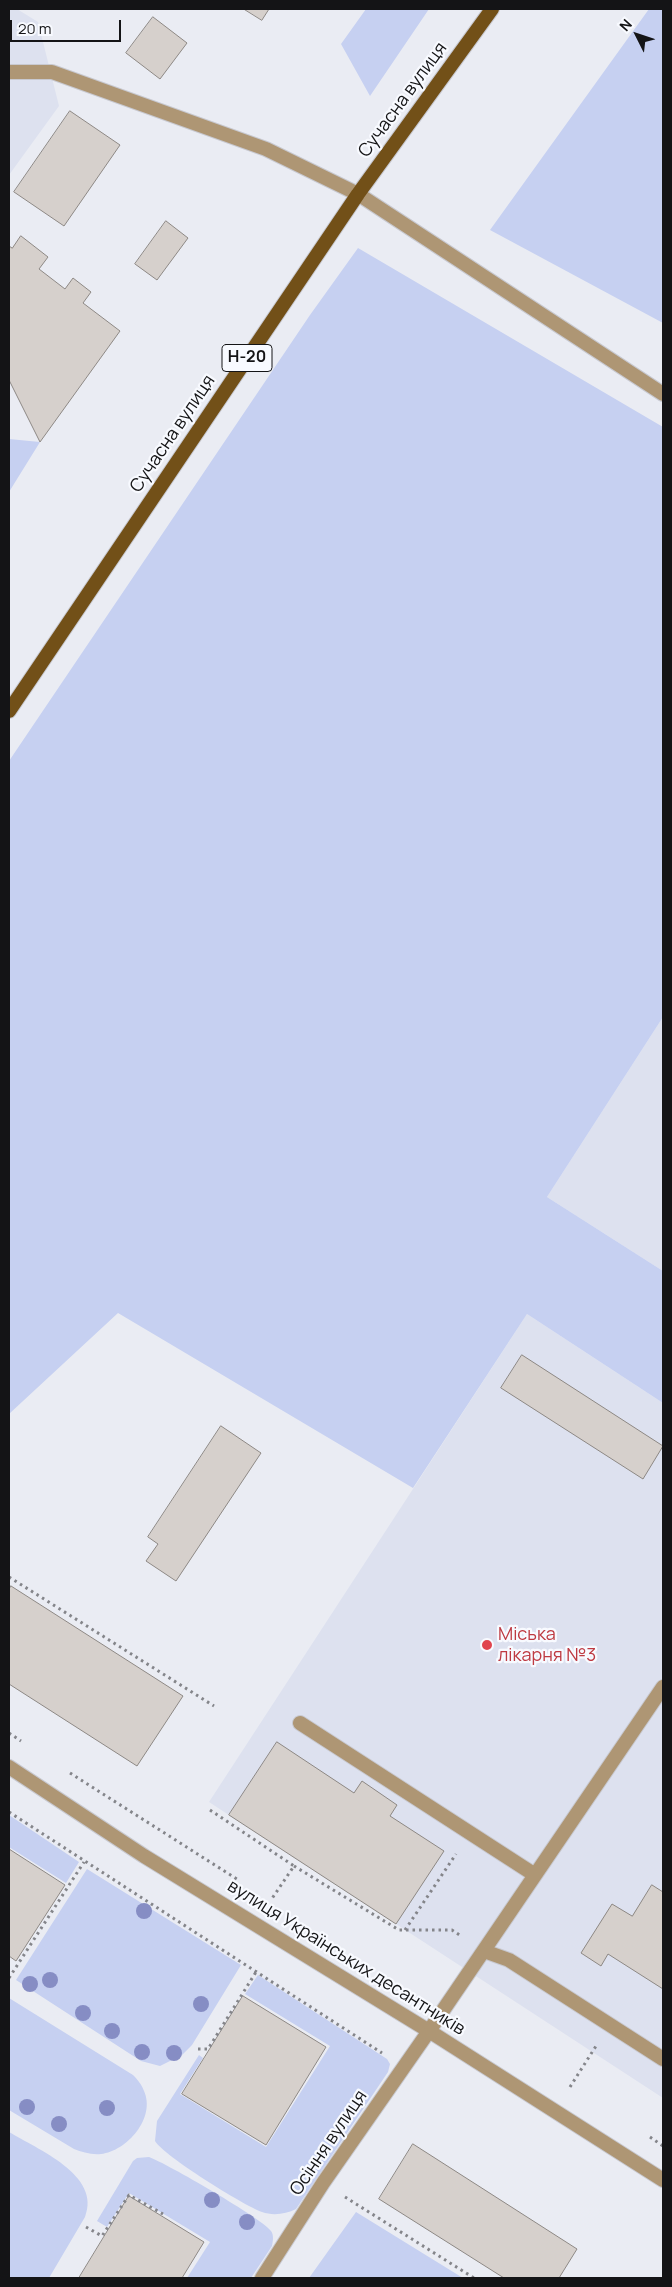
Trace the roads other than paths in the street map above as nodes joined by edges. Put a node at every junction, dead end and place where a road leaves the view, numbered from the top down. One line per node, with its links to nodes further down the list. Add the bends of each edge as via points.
1 (492, 9): 3 (main road, Сучасна вулиця / Н-20)
2 (9, 72): 3 (street, via 52,72 266,149)
3 (358, 194): 4 (street); 5 (main road, Сучасна вулиця / Н-20)
4 (663, 394)
5 (9, 711)
6 (663, 1687): 9 (street, Осіння вулиця)
7 (300, 1723): 9 (street)
8 (9, 1767): 11 (street, вулиця Українських десантників, via 144,1856)
9 (535, 1876): 10 (street, Осіння вулиця)
10 (484, 1951): 11 (street, Осіння вулиця); 12 (street, via 509,1960)
11 (429, 2031): 13 (street, вулиця Українських десантників); 14 (street, Осіння вулиця, via 323,2183)
12 (663, 2059)
13 (663, 2180)
14 (262, 2278)

